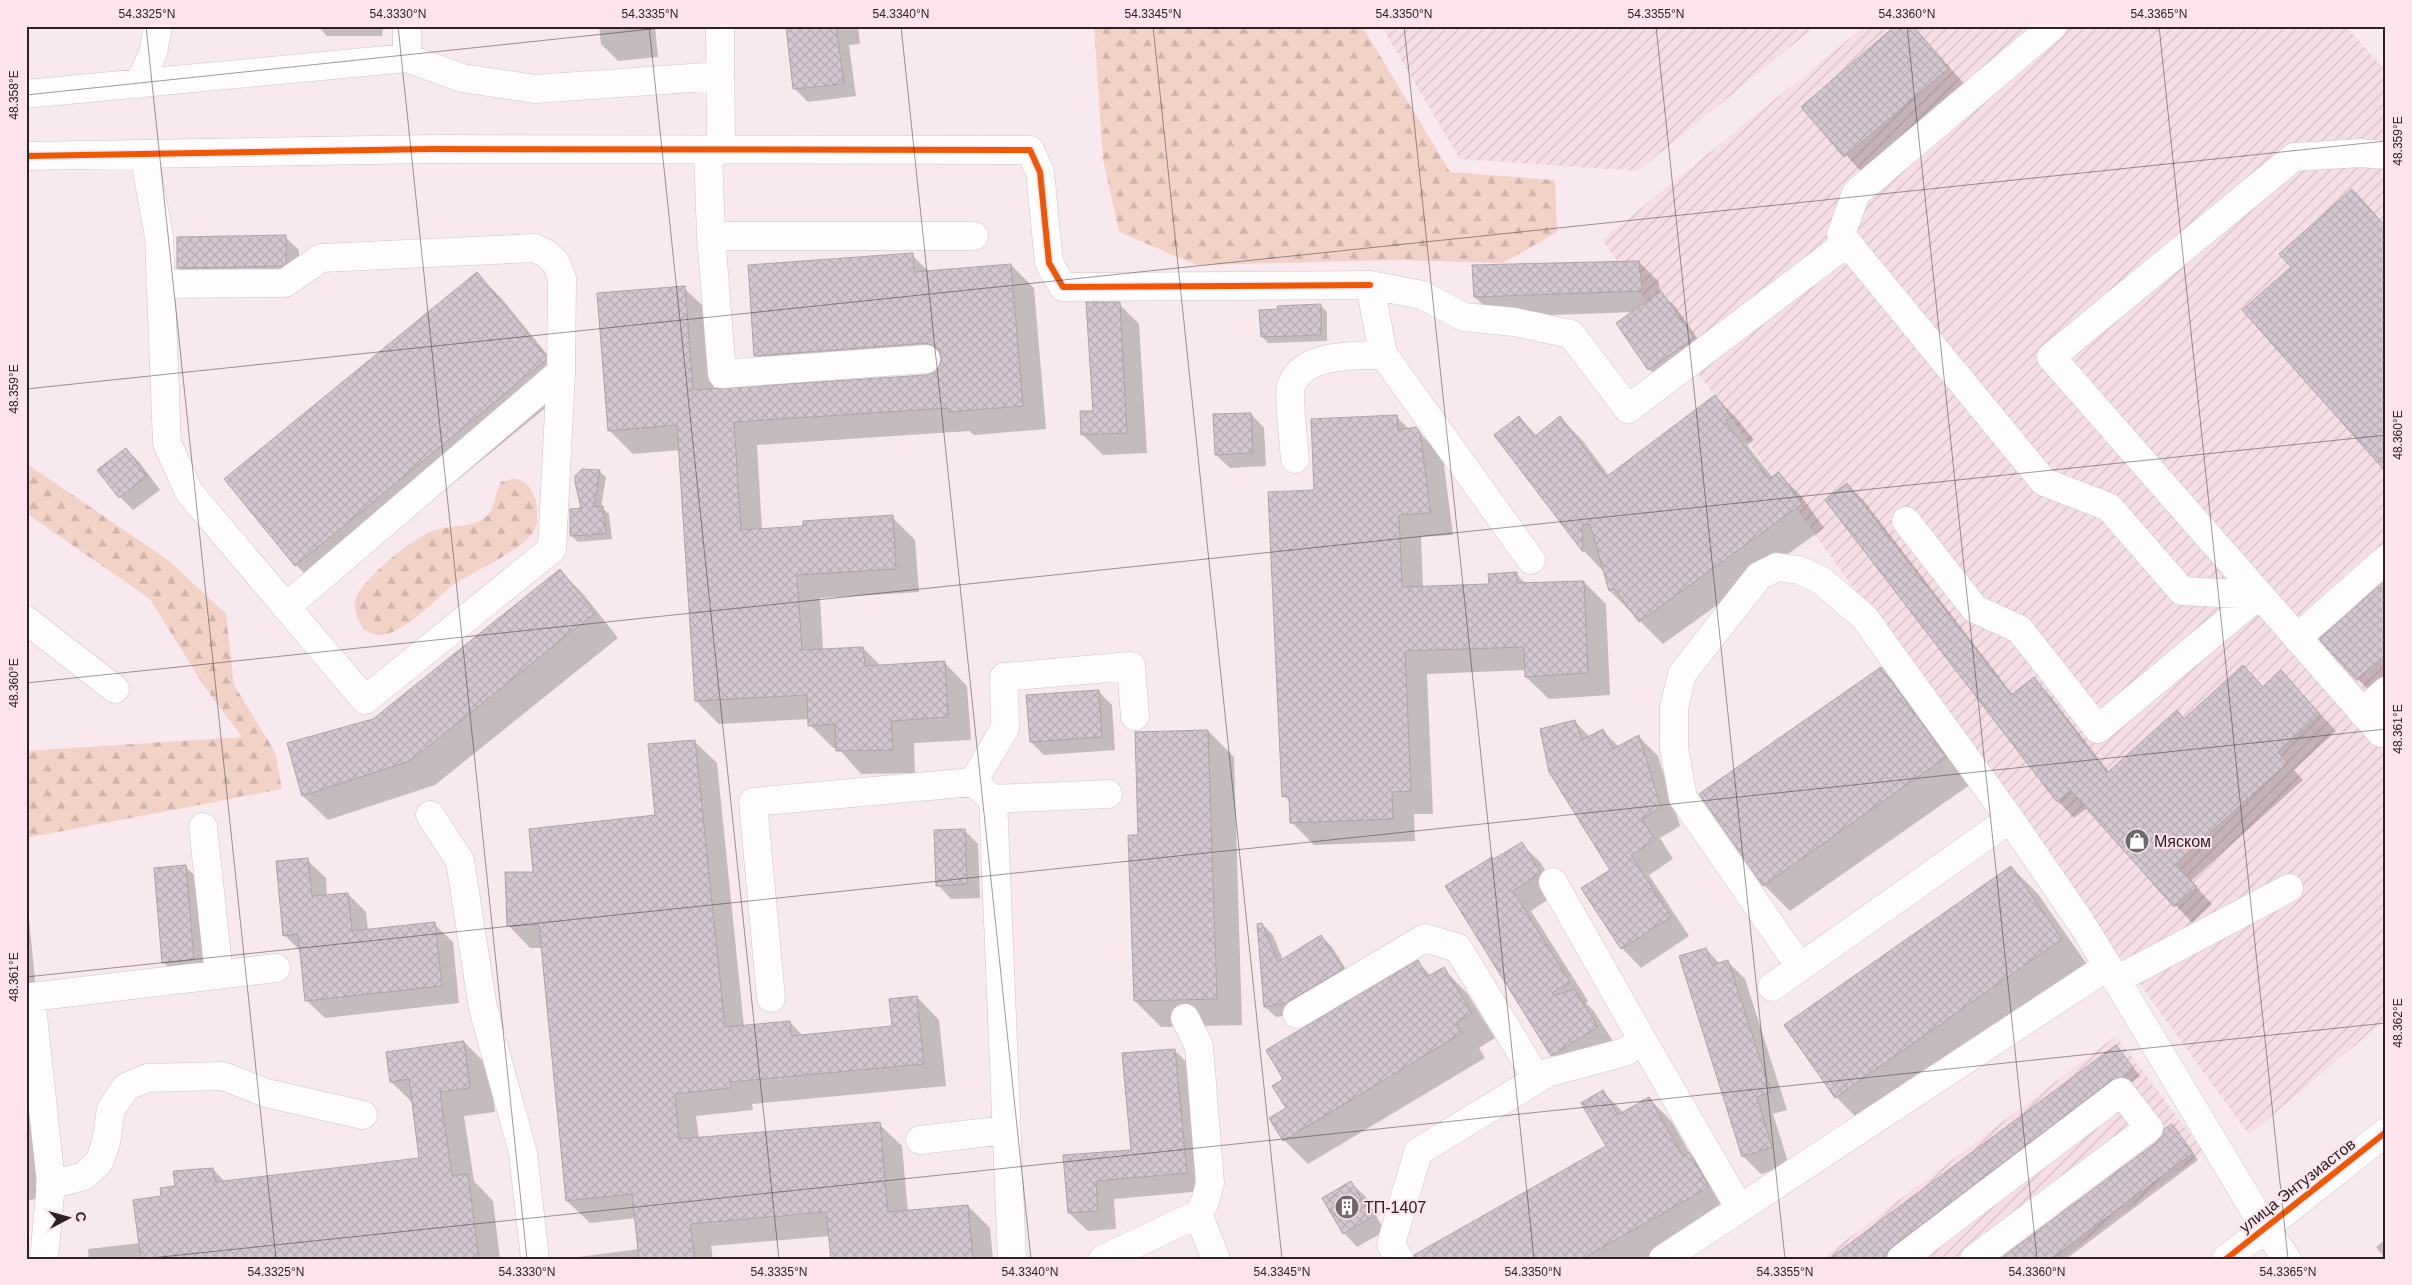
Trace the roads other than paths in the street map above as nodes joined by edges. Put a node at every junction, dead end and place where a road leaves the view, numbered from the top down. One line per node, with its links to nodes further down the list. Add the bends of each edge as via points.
1 (158, 26): 7 (street, via 153,53)
2 (407, 26): 5 (street)
3 (720, 26): 6 (street)
4 (2053, 26): 15 (street, via 1856,193 1840,235)
5 (407, 58): 6 (street, via 462,78 535,88); 7 (street)
6 (720, 76): 9 (street)
7 (139, 84): 8 (street)
8 (26, 94)
9 (715, 150): 10 (street, via 431,149); 13 (street); 17 (street, via 1030,150 1040,172 1049,263 1063,287)
10 (144, 154): 12 (street); 16 (street, via 158,238)
11 (2386, 155): 25 (street, via 2361,153 2294,157 2051,357)
12 (26, 156)
13 (711, 236): 14 (street); 19 (street, via 722,374)
14 (974, 236)
15 (1847, 244): 17 (street, via 1628,409 1571,334 1514,322 1464,317 1422,295); 25 (street, via 2044,482 2108,507 2182,591)
16 (160, 284): 20 (street, via 285,283 321,258 536,248 556,263 562,278); 26 (street, via 167,443 189,492)
17 (1370, 285): 18 (street)
18 (1383, 354): 21 (street, via 1324,360 1303,367 1290,387); 24 (street)
19 (926, 359)
20 (561, 372): 26 (street); 26 (street, via 552,549 365,700)
21 (1295, 459)
22 (1906, 521): 25 (street, via 1975,609 2019,629 2098,729)
23 (2386, 558): 28 (street)
24 (1531, 560)
25 (2259, 595): 28 (street)
26 (286, 607)
27 (26, 620): 29 (street)
28 (2297, 638): 31 (street)
29 (115, 688)
30 (2386, 691): 31 (street)
31 (2362, 712): 33 (street)
32 (1134, 716): 34 (street, via 1131,666 1004,677 1006,728)
33 (2381, 733)
34 (983, 791): 35 (street); 46 (street, via 753,802); 52 (street)
35 (1108, 794)
36 (430, 816): 61 (street, via 460,861 484,1008 523,1153)
37 (2010, 819): 42 (street); 42 (street, via 1864,617 1822,581 1799,570 1777,566 1759,576 1682,674 1674,708 1674,748 1683,798); 43 (street)
38 (204, 828): 44 (street)
39 (1553, 882): 49 (street)
40 (2288, 888): 43 (street)
41 (276, 968): 44 (street)
42 (1800, 968): 45 (street)
43 (2112, 973): 56 (street); 58 (street)
44 (219, 975): 55 (street, via 31,997)
45 (1772, 988)
46 (771, 998)
47 (1297, 1014): 50 (street, via 1425,938 1458,948)
48 (1185, 1018): 57 (street, via 1199,1046 1210,1183)
49 (1642, 1041): 50 (street, via 1624,1052); 56 (street)
50 (1537, 1079): 65 (street, via 1418,1152 1391,1244)
51 (363, 1115): 55 (street, via 266,1093 224,1076 147,1078 126,1087 111,1108 106,1144 99,1162 84,1176)
52 (1006, 1130): 54 (street); 62 (street)
53 (2386, 1132): 58 (street, улица Энтузиастов)
54 (920, 1140)
55 (50, 1185): 60 (street)
56 (1740, 1209): 59 (street)
57 (1198, 1214): 63 (street); 64 (street)
58 (2265, 1228): 68 (street, улица Энтузиастов); 69 (street)
59 (1676, 1255)
60 (44, 1259)
61 (534, 1259)
62 (1012, 1259)
63 (1103, 1259)
64 (1216, 1259)
65 (1399, 1259)
66 (1901, 1259): 67 (street, via 2121,1092 2149,1128)
67 (1974, 1259)
68 (2226, 1259)
69 (2287, 1259)

